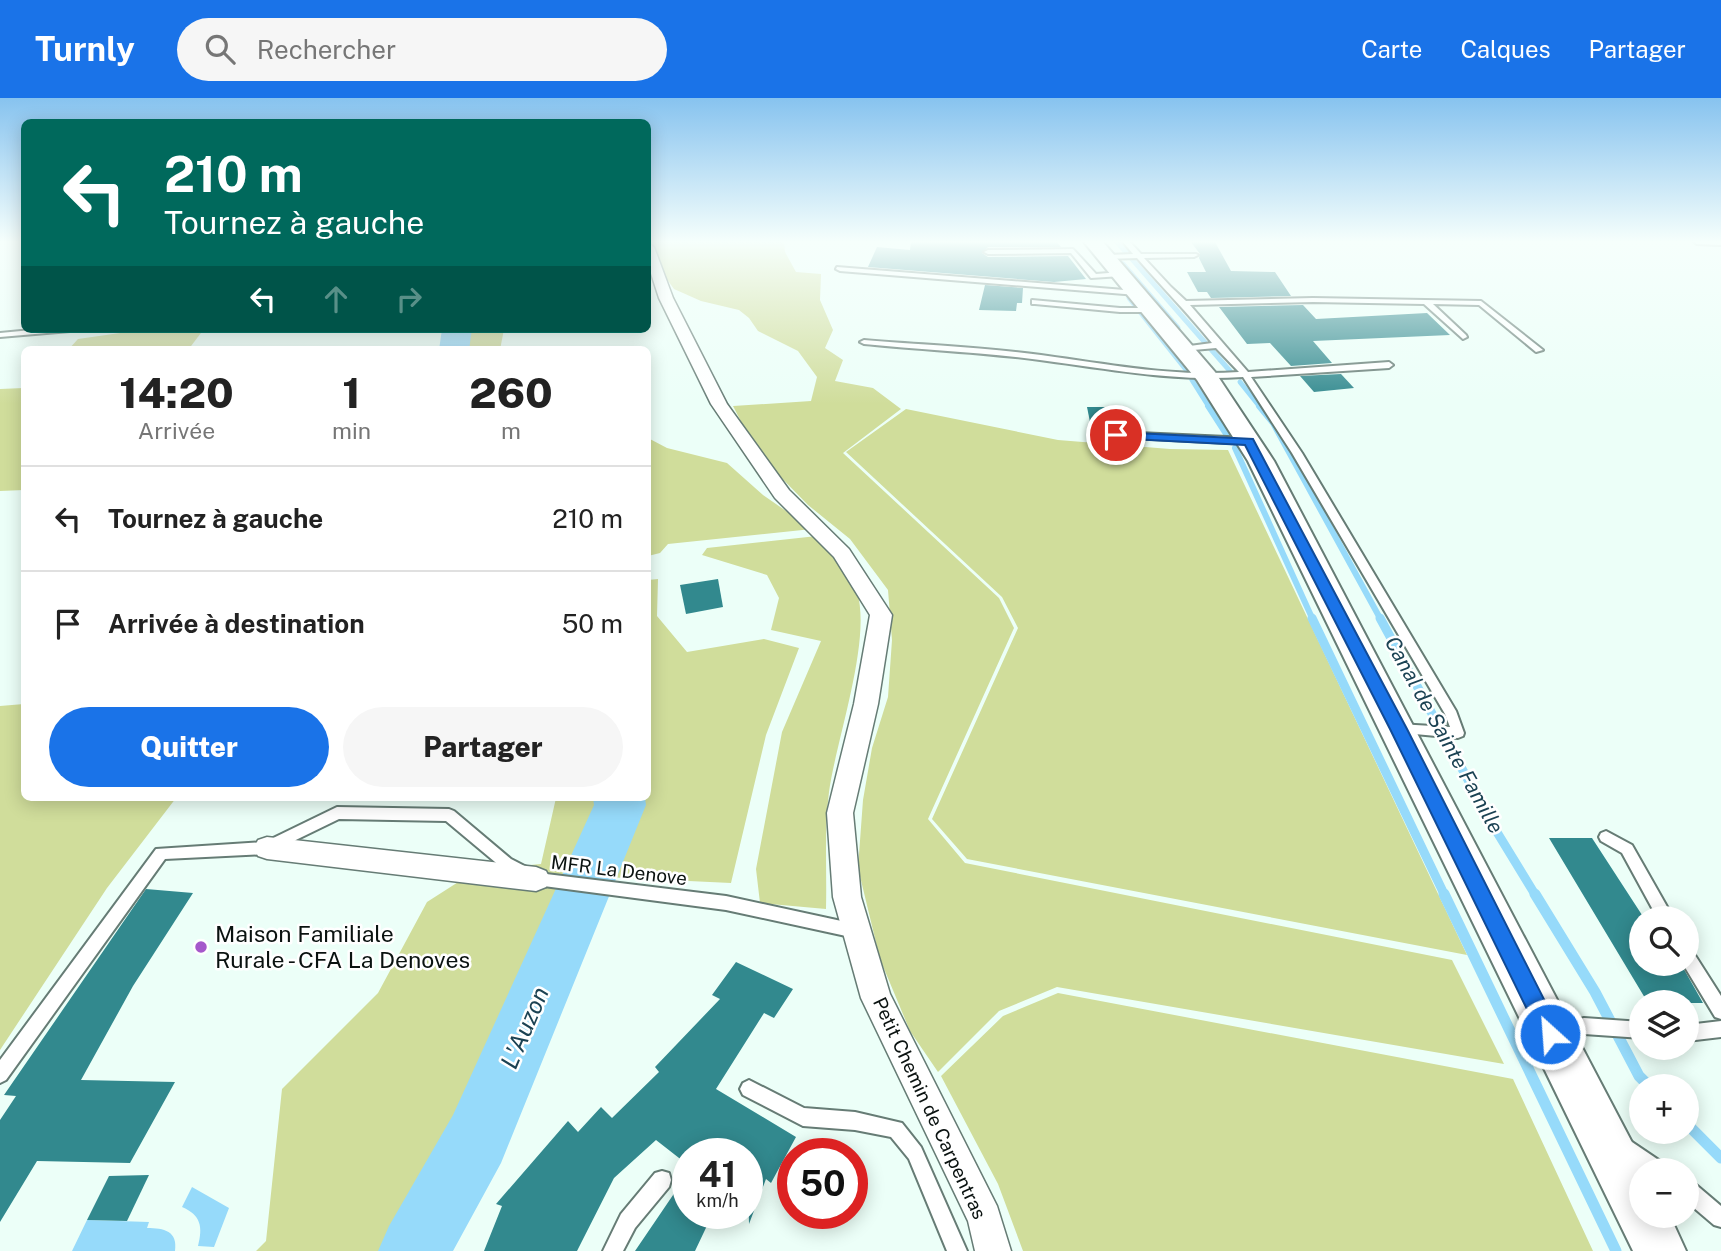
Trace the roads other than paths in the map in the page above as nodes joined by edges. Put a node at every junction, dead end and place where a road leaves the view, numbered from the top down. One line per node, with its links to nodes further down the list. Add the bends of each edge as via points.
1 (665, 296): 45 (street, Petit Chemin de Carpentras, via 719,404 782,494 842,554 881,615 840,813 847,897 876,998 985,1218)
2 (1122, 296): 5 (lane, via 1120,310)
3 (1146, 296): 14 (main road)
4 (1172, 296): 7 (lane)
5 (1035, 302)
6 (1426, 302): 7 (lane); 11 (lane); 15 (lane, via 1481,303)
7 (1184, 303): 13 (lane)
8 (23, 333): 9 (lane)
9 (0, 335)
10 (905, 337): 16 (lane)
11 (1463, 337)
12 (864, 342): 16 (lane)
13 (1218, 345): 14 (lane); 18 (lane)
14 (1185, 349): 19 (main road)
15 (1539, 350)
16 (1015, 355): 19 (lane)
17 (1389, 365): 18 (lane)
18 (1245, 375): 19 (lane); 22 (lane, via 1340,524 1458,733)
19 (1207, 377): 21 (main road)
20 (1116, 435): 21 (lane)
21 (1249, 441): 22 (main road)
22 (1398, 729): 33 (main road)
23 (1606, 837): 26 (lane, via 1627,849)
24 (256, 848): 25 (street); 25 (lane, MFR La Denove, via 337,813 449,815 506,863); 34 (lane, via 161,852)
25 (536, 879): 27 (lane, MFR La Denove, via 726,903)
26 (1659, 906)
27 (846, 929)
28 (1699, 976): 29 (lane)
29 (1721, 1011)
30 (1629, 1029): 33 (lane, via 1584,1026)
31 (1721, 1029): 32 (lane)
32 (1699, 1032)
33 (1550, 1034): 36 (main road)
34 (0, 1074)
35 (749, 1089): 44 (lane, via 803,1117 896,1129 915,1153)
36 (1597, 1126): 37 (lane); 39 (main road)
37 (1642, 1158)
38 (662, 1180): 43 (lane, via 628,1221)
39 (1629, 1189)
40 (1699, 1200): 41 (lane)
41 (1721, 1218)
42 (1648, 1228): 46 (main road)
43 (612, 1251)
44 (957, 1251)
45 (993, 1251)
46 (1660, 1251)

